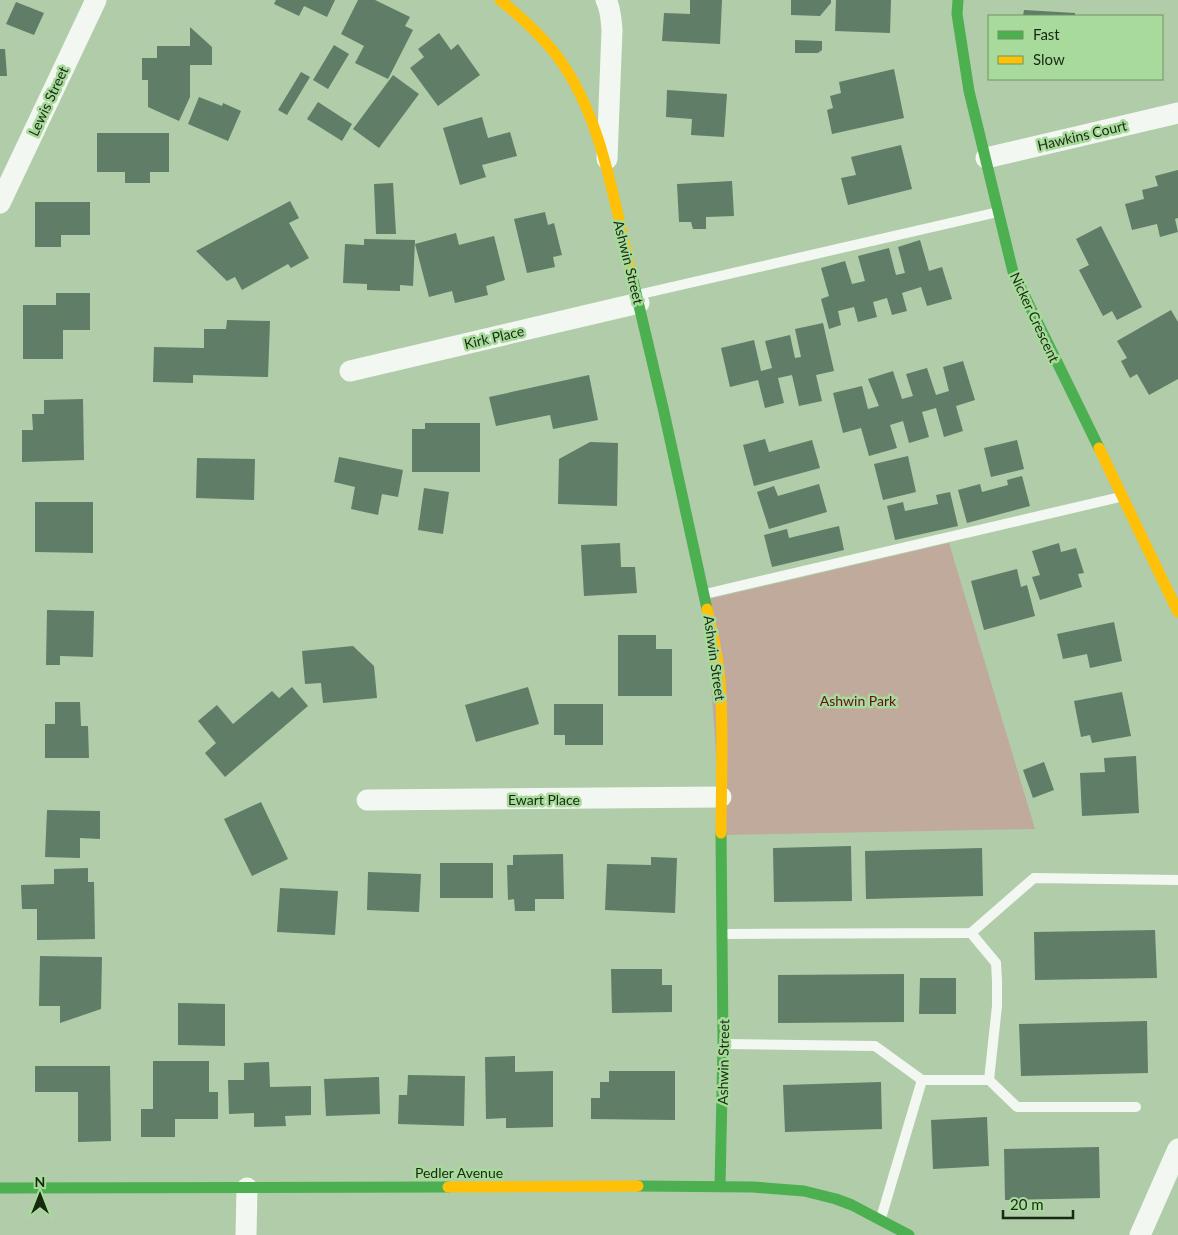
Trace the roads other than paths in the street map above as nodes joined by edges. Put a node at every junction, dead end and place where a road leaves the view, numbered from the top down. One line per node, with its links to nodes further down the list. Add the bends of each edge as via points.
1 (96, 0): 8 (street, Lewis Street)
2 (500, 0): 7 (street, Ashwin Street, via 551,47 573,80 591,121)
3 (606, 0): 7 (street, Ashwin Street, via 612,30)
4 (958, 0): 6 (street, Nicker Crescent, via 957,14 969,91)
5 (1178, 113): 6 (street, Hawkins Court)
6 (986, 158): 9 (street, Nicker Crescent)
7 (607, 172): 10 (street, Ashwin Street)
8 (0, 203)
9 (998, 212): 10 (lane); 12 (street, Nicker Crescent, via 1013,272)
10 (638, 299): 11 (street, Kirk Place); 13 (street, Ashwin Street)
11 (350, 371)
12 (1122, 496): 13 (lane); 14 (street, Nicker Crescent)
13 (704, 594): 15 (street, Ashwin Street, via 720,679)
14 (1178, 612)
15 (721, 797): 16 (street, Ewart Place); 19 (street, Ashwin Street)
16 (367, 800)
17 (1178, 880): 18 (lane, via 1034,878)
18 (971, 933): 19 (lane); 22 (lane, via 996,963 997,1006)
19 (723, 934): 20 (street, Ashwin Street)
20 (723, 1044): 21 (lane, via 875,1046); 25 (street, Ashwin Street)
21 (922, 1080): 22 (lane); 28 (lane)
22 (989, 1080): 23 (lane, via 1017,1107)
23 (1136, 1107)
24 (1178, 1149): 31 (street)
25 (720, 1186): 27 (street, Pedler Avenue); 28 (street, Pedler Avenue, via 770,1187 816,1193 851,1204)
26 (0, 1188): 27 (street, Pedler Avenue)
27 (247, 1188): 29 (street)
28 (880, 1220): 30 (street, Pedler Avenue)
29 (246, 1235)
30 (909, 1235)
31 (1140, 1235)

